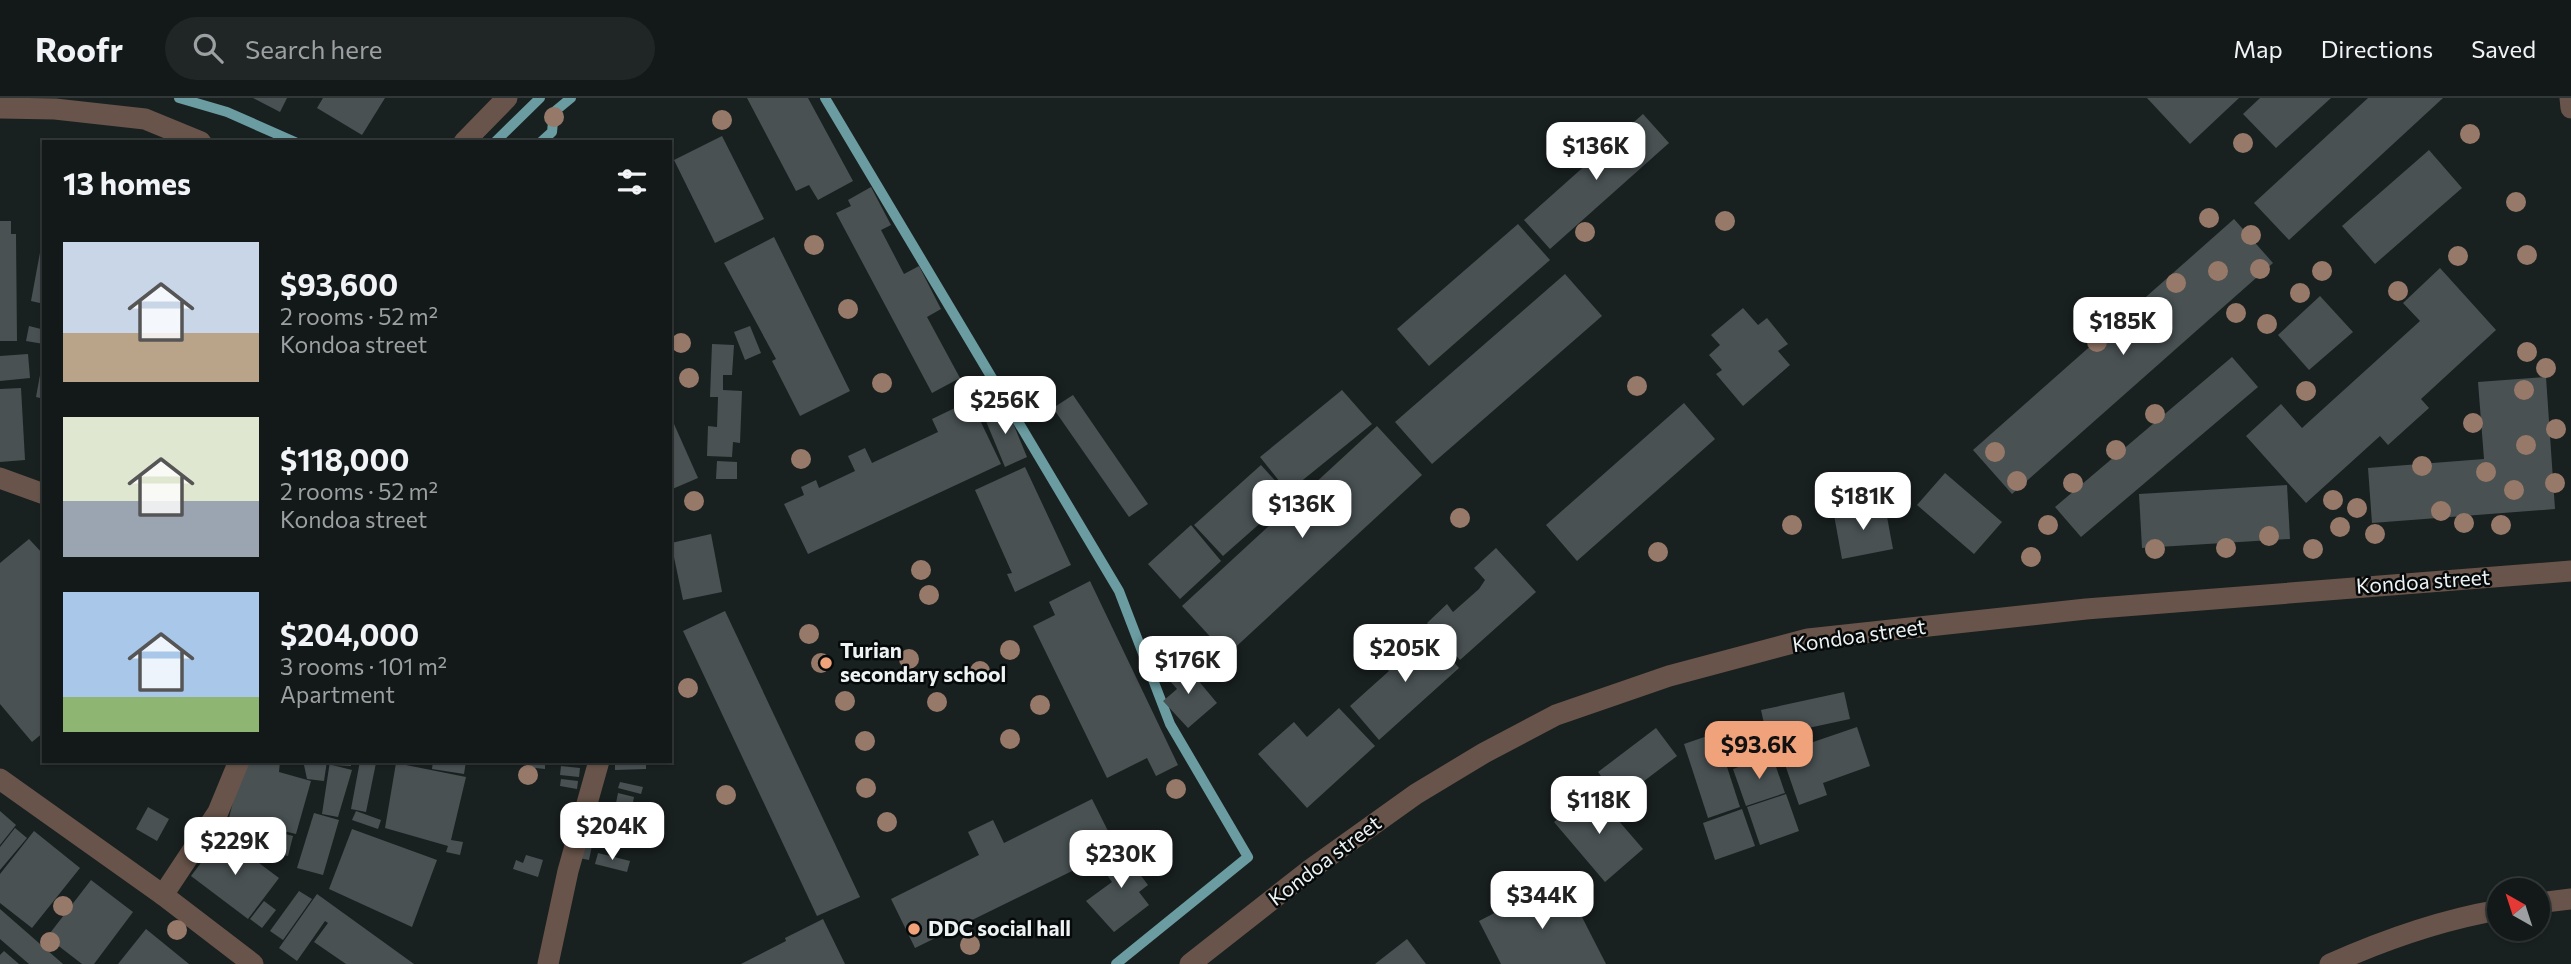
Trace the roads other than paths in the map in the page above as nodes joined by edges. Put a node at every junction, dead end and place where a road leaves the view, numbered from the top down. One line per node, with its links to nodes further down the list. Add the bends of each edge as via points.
1 (507, 98): 6 (street)
2 (2570, 98): 4 (street)
3 (0, 108): 5 (street, via 55,108 145,118)
4 (2571, 108)
5 (196, 140)
6 (466, 140)
7 (0, 478): 8 (street)
8 (42, 493)
9 (2571, 571): 19 (street, Kondoa street, via 2087,608 1808,639 1669,676 1556,715 1461,766 1311,869)
10 (238, 763): 13 (street, via 218,812)
11 (598, 763): 18 (street)
12 (0, 779): 13 (street)
13 (163, 895): 17 (street)
14 (2571, 899): 15 (street)
15 (2550, 902)
16 (2487, 912): 20 (street, via 2457,917)
17 (253, 964)
18 (548, 964)
19 (1190, 964)
20 (2330, 964)

